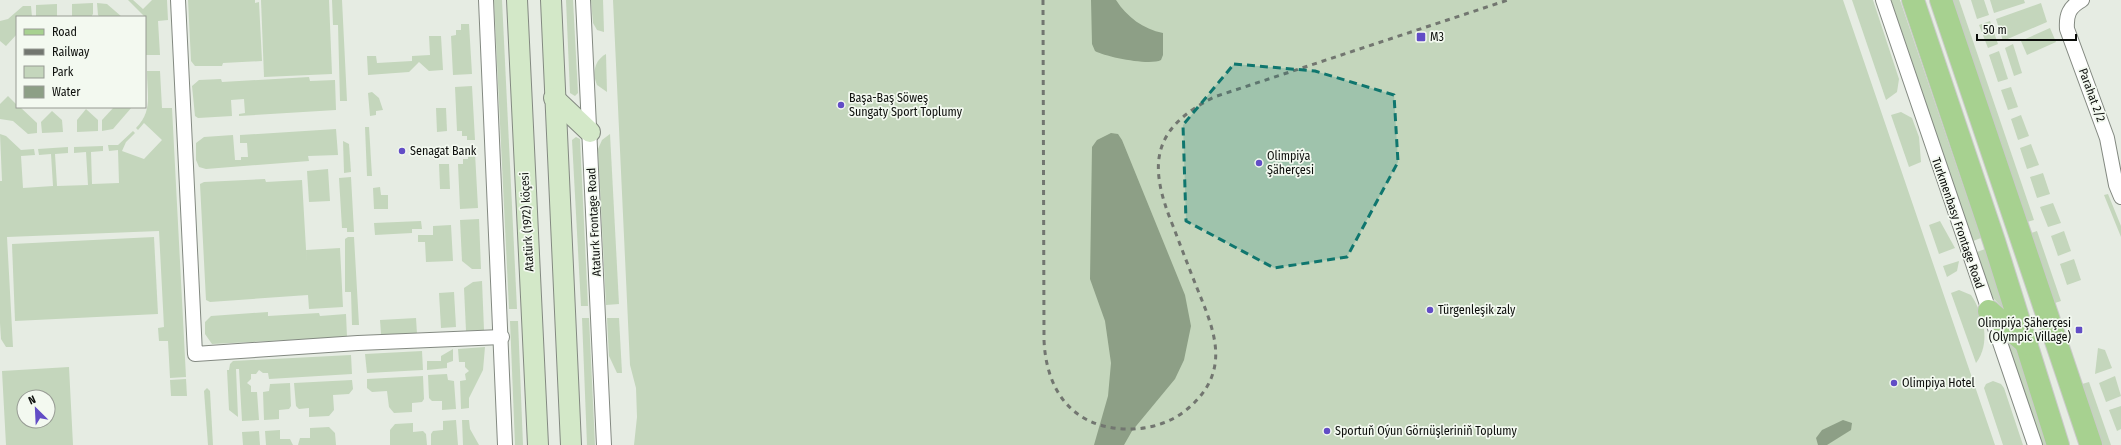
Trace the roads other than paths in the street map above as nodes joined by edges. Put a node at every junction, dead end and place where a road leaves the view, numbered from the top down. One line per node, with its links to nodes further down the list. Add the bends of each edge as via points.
1 (178, 0): 14 (street, via 195,354)
2 (486, 0): 14 (street)
3 (517, 0): 17 (main road, Atatürk (1972) köçesi)
4 (551, 0): 10 (main road)
5 (583, 0): 11 (street, Ataturk Frontage Road)
6 (1883, 0): 13 (street, Turkmenbasy Frontage Road)
7 (1913, 0): 15 (main road)
8 (1940, 0): 22 (main road)
9 (2082, 0): 12 (street, Parahat 2/2, via 2070,10 2066,19 2067,29 2107,138 2112,168)
10 (554, 98): 11 (main road); 18 (main road)
11 (590, 132): 19 (street, Ataturk Frontage Road)
12 (2121, 197)
13 (1989, 311): 15 (main road); 20 (street, Turkmenbasy Frontage Road)
14 (502, 337): 16 (street)
15 (2027, 344): 21 (main road)
16 (505, 445)
17 (538, 445)
18 (571, 445)
19 (604, 445)
20 (2035, 445)
21 (2058, 445)
22 (2091, 445)

